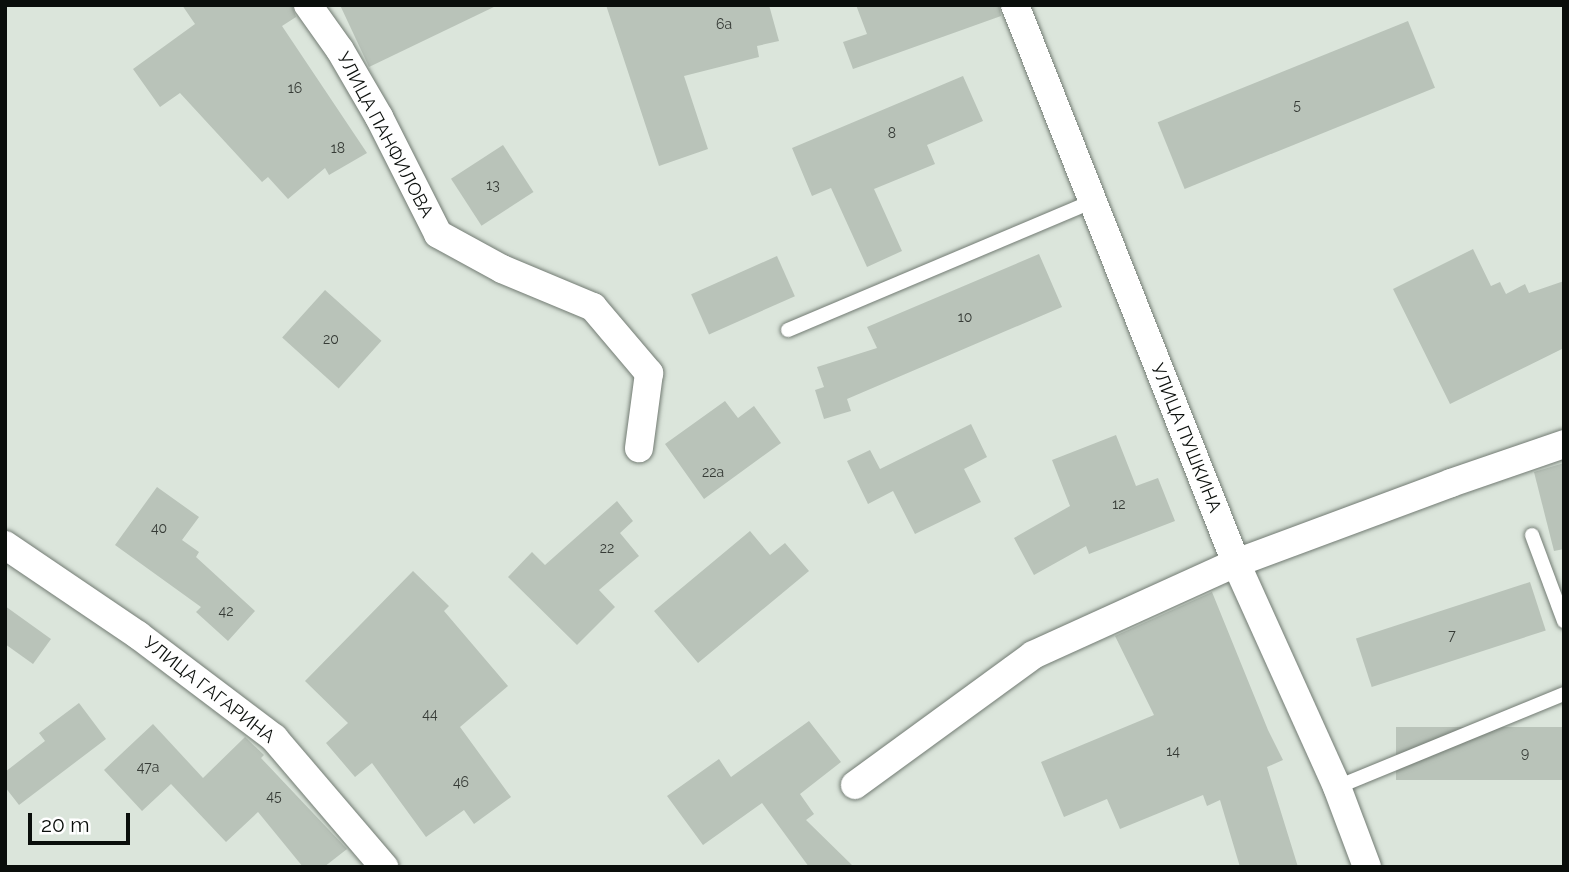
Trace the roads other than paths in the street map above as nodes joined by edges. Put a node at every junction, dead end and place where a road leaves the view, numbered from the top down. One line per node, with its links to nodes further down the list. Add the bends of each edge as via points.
1 (308, 5): 6 (street, УЛИЦА ПАНФИЛОВА, via 379,117 438,234 502,269 593,307 649,373)
2 (1015, 5): 3 (street, УЛИЦА ПУШКИНА)
3 (1093, 201): 4 (lane); 9 (street, УЛИЦА ПУШКИНА)
4 (788, 330)
5 (1564, 444): 9 (street)
6 (639, 448)
7 (1532, 535): 10 (lane)
8 (5, 545): 14 (street, УЛИЦА ГАГАРИНА, via 138,635 274,738)
9 (1236, 563): 12 (street, via 1033,655); 13 (street, УЛИЦА ПУШКИНА)
10 (1564, 621)
11 (1564, 694): 13 (lane)
12 (855, 785)
13 (1337, 788): 15 (street, УЛИЦА ПУШКИНА)
14 (384, 867)
15 (1367, 867)

